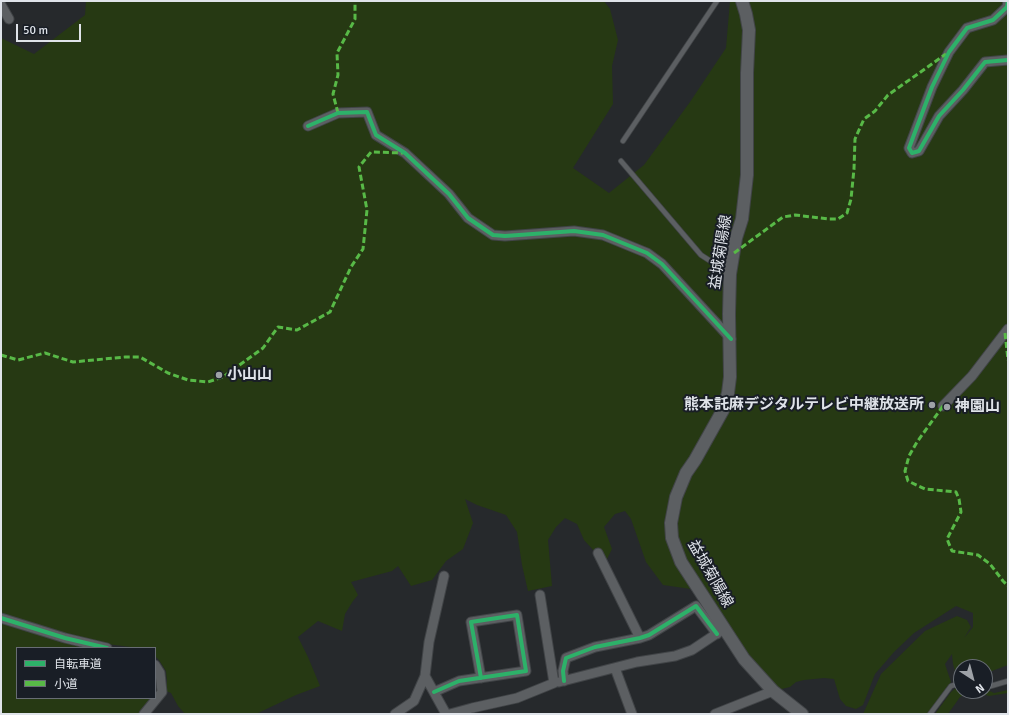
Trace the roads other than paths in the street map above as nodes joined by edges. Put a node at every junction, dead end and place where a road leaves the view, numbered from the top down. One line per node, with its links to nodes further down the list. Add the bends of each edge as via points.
1 (717, 1): 8 (lane)
2 (742, 1): 10 (main road, 益城菊陽線, via 749,30 747,175 742,220)
3 (1008, 1): 6 (street, via 1007,8 993,20 967,28 949,52 932,87 909,148 912,153 919,151 939,116 985,62)
4 (1, 5): 5 (street)
5 (9, 20)
6 (1008, 60)
7 (308, 126): 12 (street, via 338,113 367,112 376,135 405,153 450,194 468,218 492,235 574,231 603,234 647,253 662,264)
8 (623, 141)
9 (621, 161): 10 (lane, via 701,255 715,264)
10 (731, 269): 12 (main road, 益城菊陽線)
11 (1008, 329): 13 (street, via 972,376)
12 (731, 339): 18 (main road, 益城菊陽線, via 730,377 723,410 686,473 676,497 671,523 672,538 680,562)
13 (943, 406)
14 (598, 553): 19 (street)
15 (444, 576): 23 (street, via 429,642)
16 (540, 595): 27 (street)
17 (1, 618): 20 (street)
18 (721, 631): 19 (street, via 696,606); 22 (street, via 692,650 675,656); 30 (main road, 益城菊陽線)
19 (640, 638): 25 (street, via 595,647 566,658)
20 (103, 647)
21 (156, 667): 32 (street, via 160,673 162,692)
22 (615, 668): 25 (street); 36 (street)
23 (425, 676): 31 (street); 33 (street, via 414,701)
24 (481, 678): 24 (street, via 526,671 517,615 471,622); 31 (street, via 460,682)
25 (564, 681): 27 (street)
26 (1008, 681): 29 (lane)
27 (554, 684): 35 (street, via 517,698)
28 (953, 685): 39 (lane)
29 (993, 685)
30 (772, 691): 37 (street); 38 (main road, 益城菊陽線)
31 (434, 692): 34 (street)
32 (144, 714)
33 (395, 714)
34 (446, 714)
35 (450, 714)
36 (632, 714)
37 (715, 714)
38 (802, 714)
39 (930, 714)

